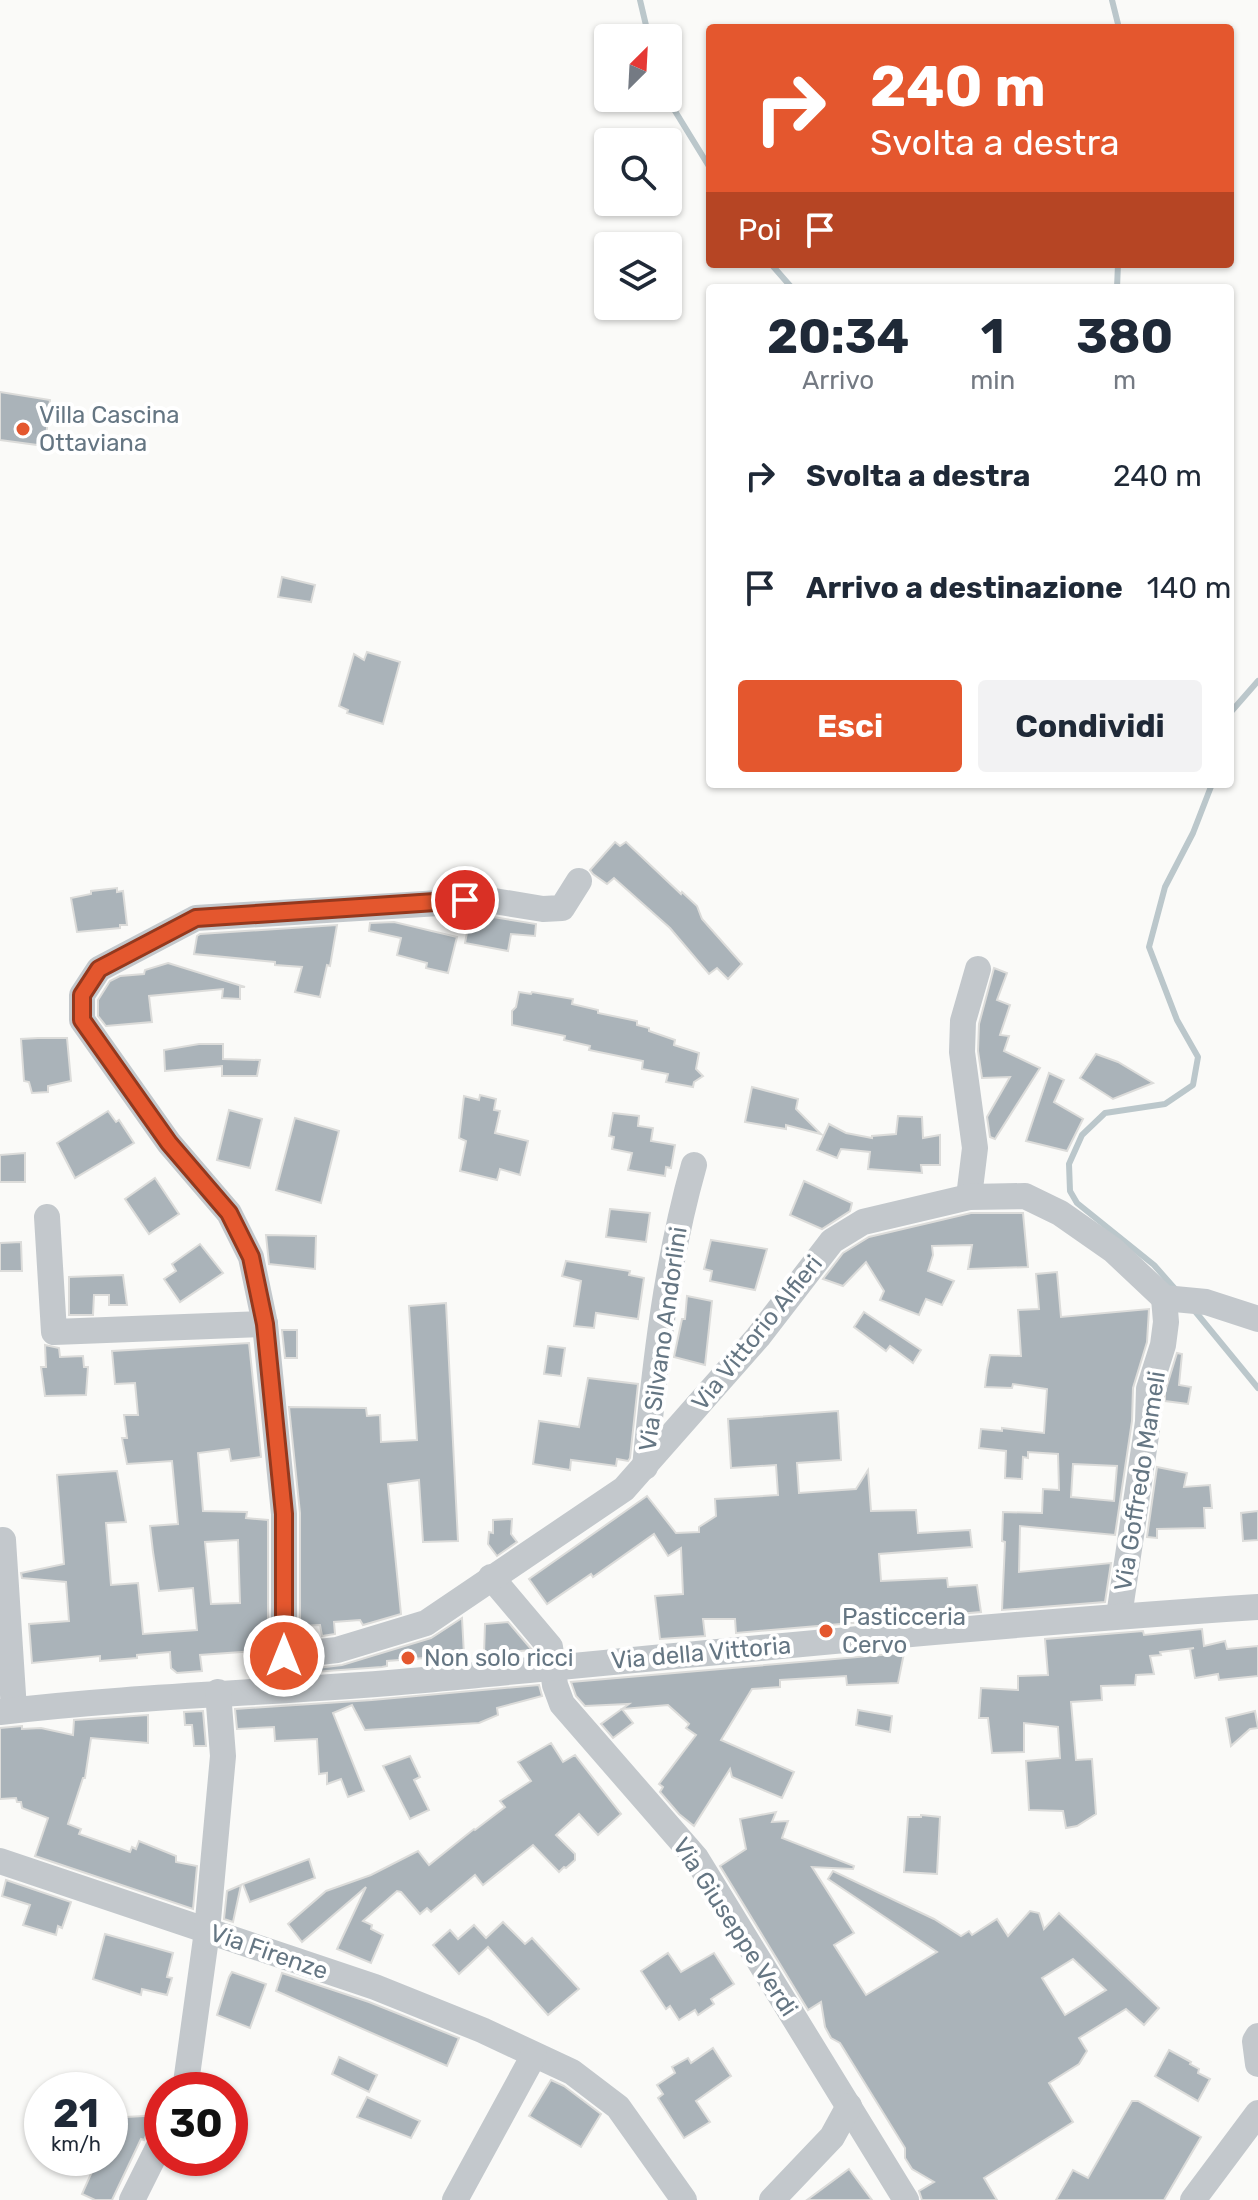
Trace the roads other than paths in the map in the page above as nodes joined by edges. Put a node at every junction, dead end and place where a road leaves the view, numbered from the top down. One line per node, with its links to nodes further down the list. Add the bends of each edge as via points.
1 (579, 881): 8 (street, via 562,908 488,900 196,918 99,969 82,995 82,1020 169,1143 229,1213 251,1257)
2 (978, 969): 4 (street, via 963,1021 975,1148)
3 (694, 1165): 9 (street, Via Silvano Andorlini, via 677,1227 657,1344)
4 (969, 1197): 6 (street, Via Vittorio Alfieri, via 1025,1196 1060,1213 1113,1250); 9 (street, Via Vittorio Alfieri, via 863,1222 832,1241 758,1337)
5 (47, 1217): 8 (street, via 54,1332)
6 (1164, 1298): 7 (street, via 1206,1302); 13 (street, Via Goffredo Mameli, via 1163,1345 1149,1389)
7 (1258, 1319)
8 (265, 1324): 14 (street, via 284,1514)
9 (645, 1467): 11 (street, Via Vittorio Alfieri, via 624,1489)
10 (3, 1540): 18 (street)
11 (491, 1577): 14 (street, Via Vittorio Alfieri, via 426,1623 337,1650); 15 (street, Via Giuseppe Verdi, via 550,1647)
12 (1258, 1607): 13 (street, Via della Vittoria)
13 (1119, 1616): 15 (street, Via della Vittoria)
14 (284, 1656): 16 (street)
15 (554, 1666): 16 (street, Via della Vittoria); 23 (street, Via Giuseppe Verdi, via 562,1704 696,1858)
16 (279, 1689): 17 (street, Via della Vittoria)
17 (218, 1692): 18 (street, Via della Vittoria); 20 (street, via 223,1756)
18 (7, 1711)
19 (0, 1861): 20 (street, Via Firenze)
20 (207, 1931): 21 (street, Via Firenze, via 375,1987); 22 (street)
21 (534, 2055): 27 (street); 28 (street, Via Firenze, via 572,2072 618,2107)
22 (187, 2072)
23 (849, 2106): 29 (street, via 832,2137); 30 (street, Via Giuseppe Verdi)
24 (1258, 2113): 31 (street)
25 (144, 2176): 26 (street)
26 (132, 2200)
27 (455, 2200)
28 (684, 2200)
29 (772, 2200)
30 (906, 2200)
31 (1193, 2200)

